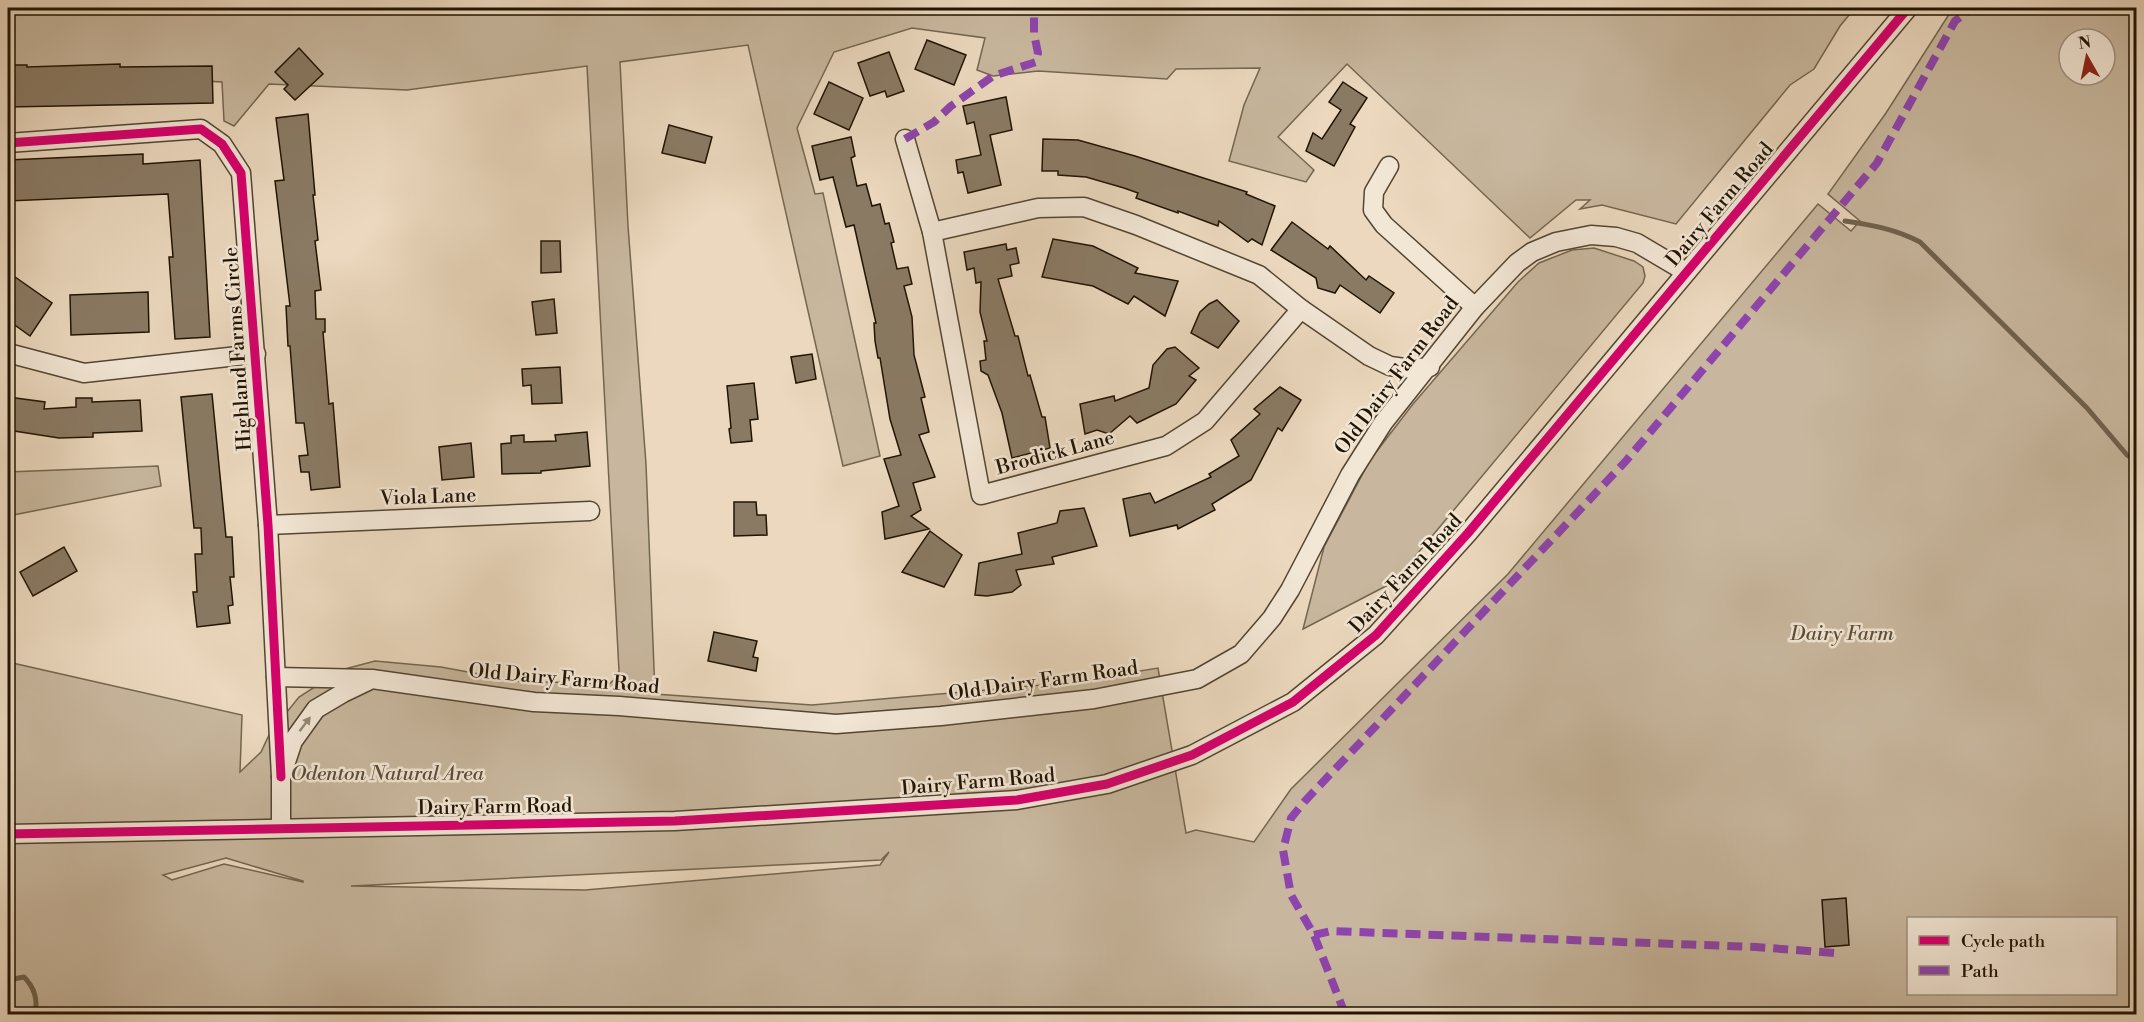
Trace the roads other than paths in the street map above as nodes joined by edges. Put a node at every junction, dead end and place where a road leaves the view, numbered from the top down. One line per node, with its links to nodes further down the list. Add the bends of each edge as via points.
1 (1908, 8): 6 (street, Dairy Farm Road)
2 (904, 139): 5 (street, Brodick Lane)
3 (8, 143): 10 (street, Highland Farms Circle, via 201,129 222,144 241,173)
4 (1389, 166): 7 (street, via 1374,192 1373,210 1384,225)
5 (932, 232): 8 (street, via 1038,208 1084,207 1259,274); 8 (street, Brodick Lane, via 981,495 1166,446 1205,421)
6 (1686, 272): 7 (street, Old Dairy Farm Road, via 1637,243 1616,237 1573,237 1532,252); 17 (street, Dairy Farm Road, via 1468,533 1376,635 1293,702 1192,755 1107,784 1017,800 675,821)
7 (1475, 307): 11 (street, Old Dairy Farm Road)
8 (1301, 309): 11 (street, via 1369,357 1390,366)
9 (8, 353): 10 (street, Highland Farms Circle, via 84,373)
10 (256, 354): 13 (street, Highland Farms Circle)
11 (1430, 367): 15 (street, Old Dairy Farm Road, via 1383,423 1350,475 1272,618 1241,654 1197,679 1094,699 836,724 534,702)
12 (590, 511): 13 (street, Viola Lane)
13 (268, 525): 14 (street, Highland Farms Circle)
14 (276, 677): 15 (street); 16 (street, Highland Farms Circle)
15 (372, 679): 16 (street, one-way to 15, via 293,741 316,709)
16 (281, 777): 17 (street)
17 (281, 827): 18 (street, Dairy Farm Road)
18 (8, 834)

